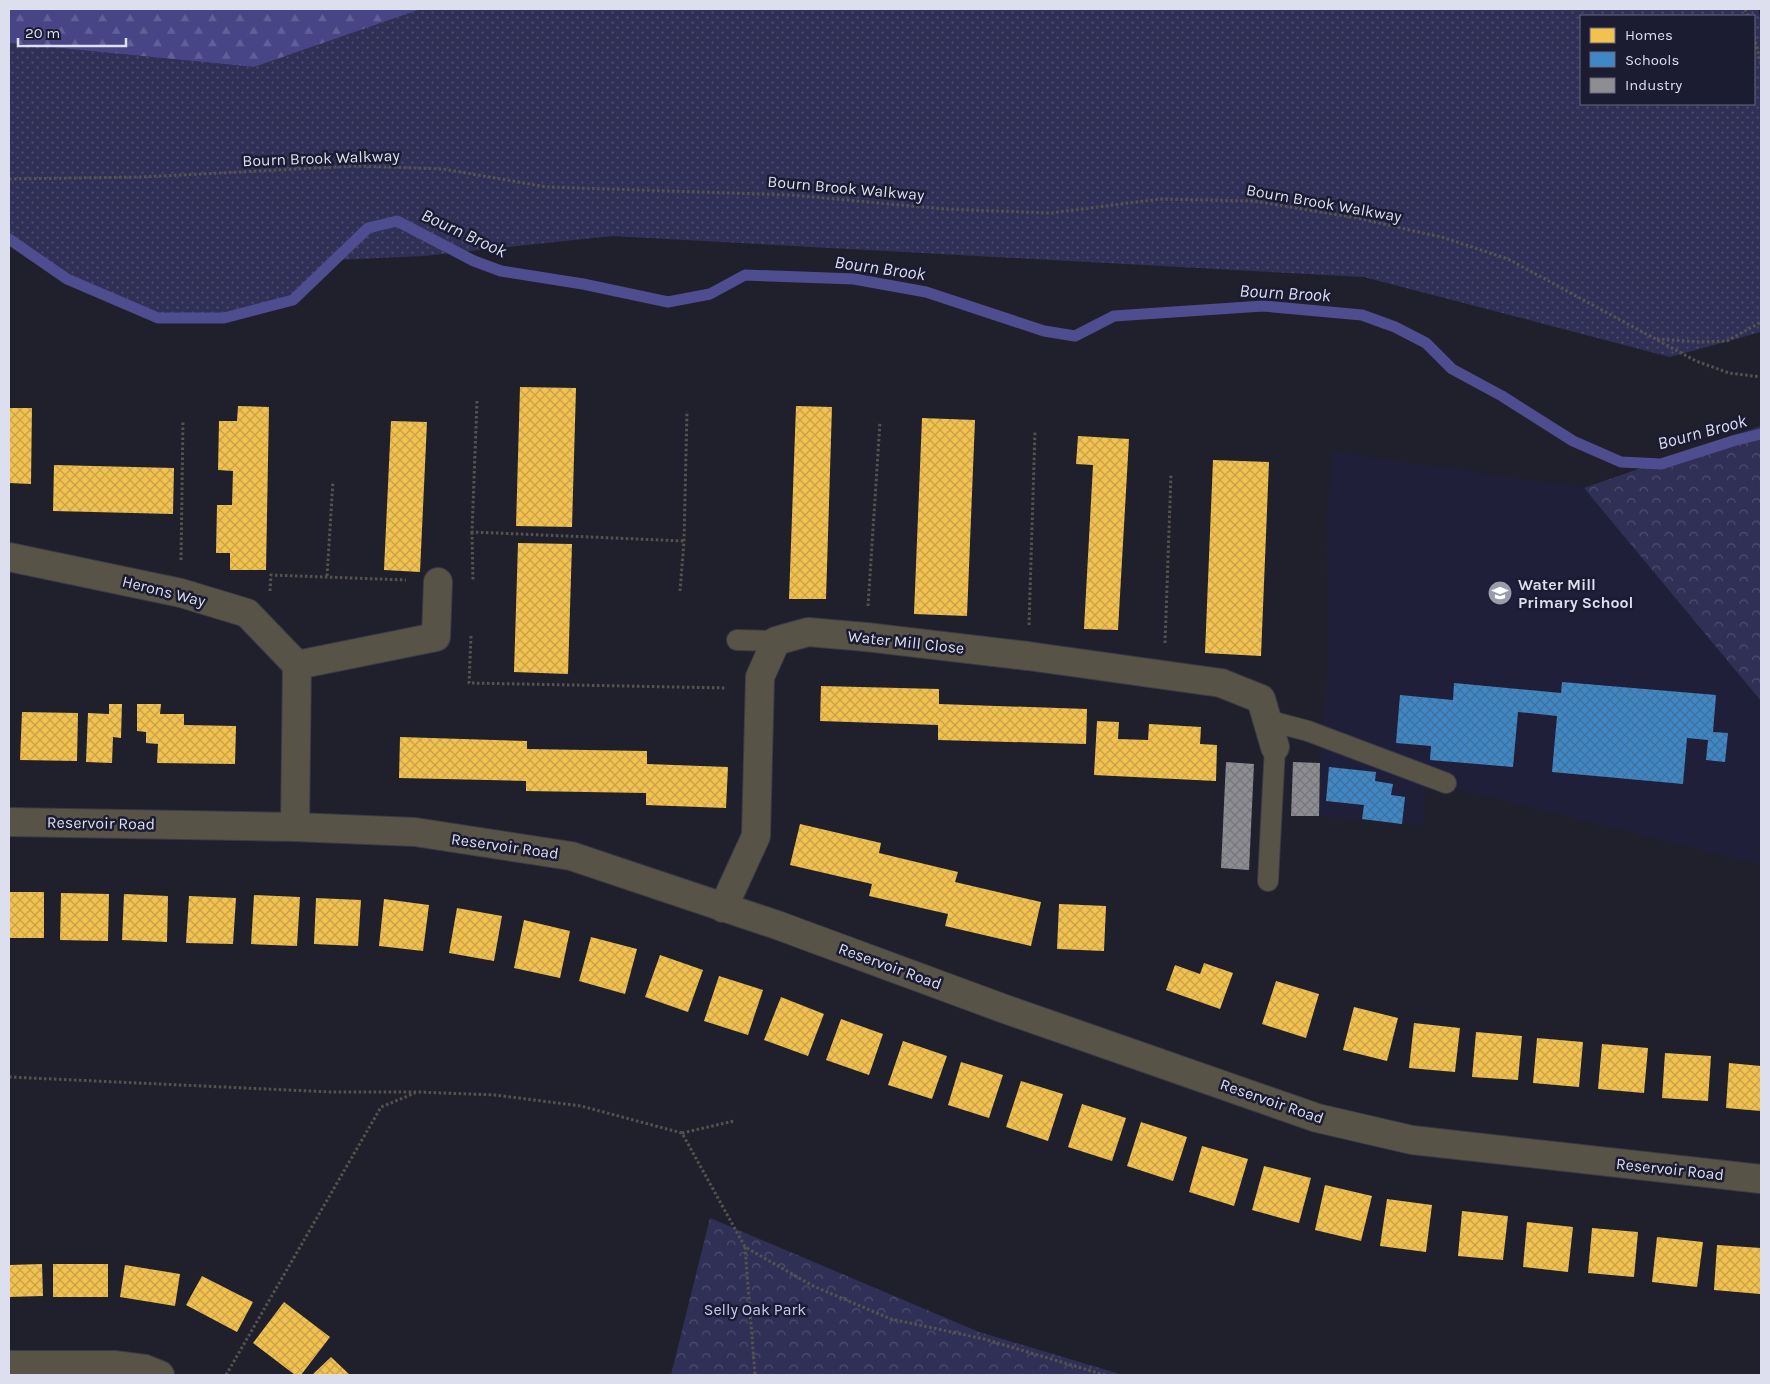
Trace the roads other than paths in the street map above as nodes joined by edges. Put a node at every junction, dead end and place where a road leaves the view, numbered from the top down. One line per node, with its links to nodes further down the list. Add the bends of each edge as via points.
1 (9, 556): 5 (street, Herons Way, via 181,593 247,613)
2 (438, 582): 5 (street, via 436,637)
3 (737, 640): 4 (lane)
4 (776, 641): 6 (street, Water Mill Close, via 808,632 866,637 1221,683 1260,699); 12 (street, via 760,676 756,836)
5 (297, 665): 10 (street)
6 (1267, 720): 7 (street, Water Mill Close); 8 (lane, via 1308,730)
7 (1275, 747): 11 (lane)
8 (1446, 783)
9 (9, 822): 10 (street, Reservoir Road)
10 (295, 827): 12 (street, Reservoir Road, via 415,832 571,856)
11 (1268, 881)
12 (724, 908): 13 (street, Reservoir Road, via 1317,1118 1412,1140)
13 (1761, 1178)
14 (9, 1365): 15 (street, via 114,1365 145,1369)
15 (160, 1375)

